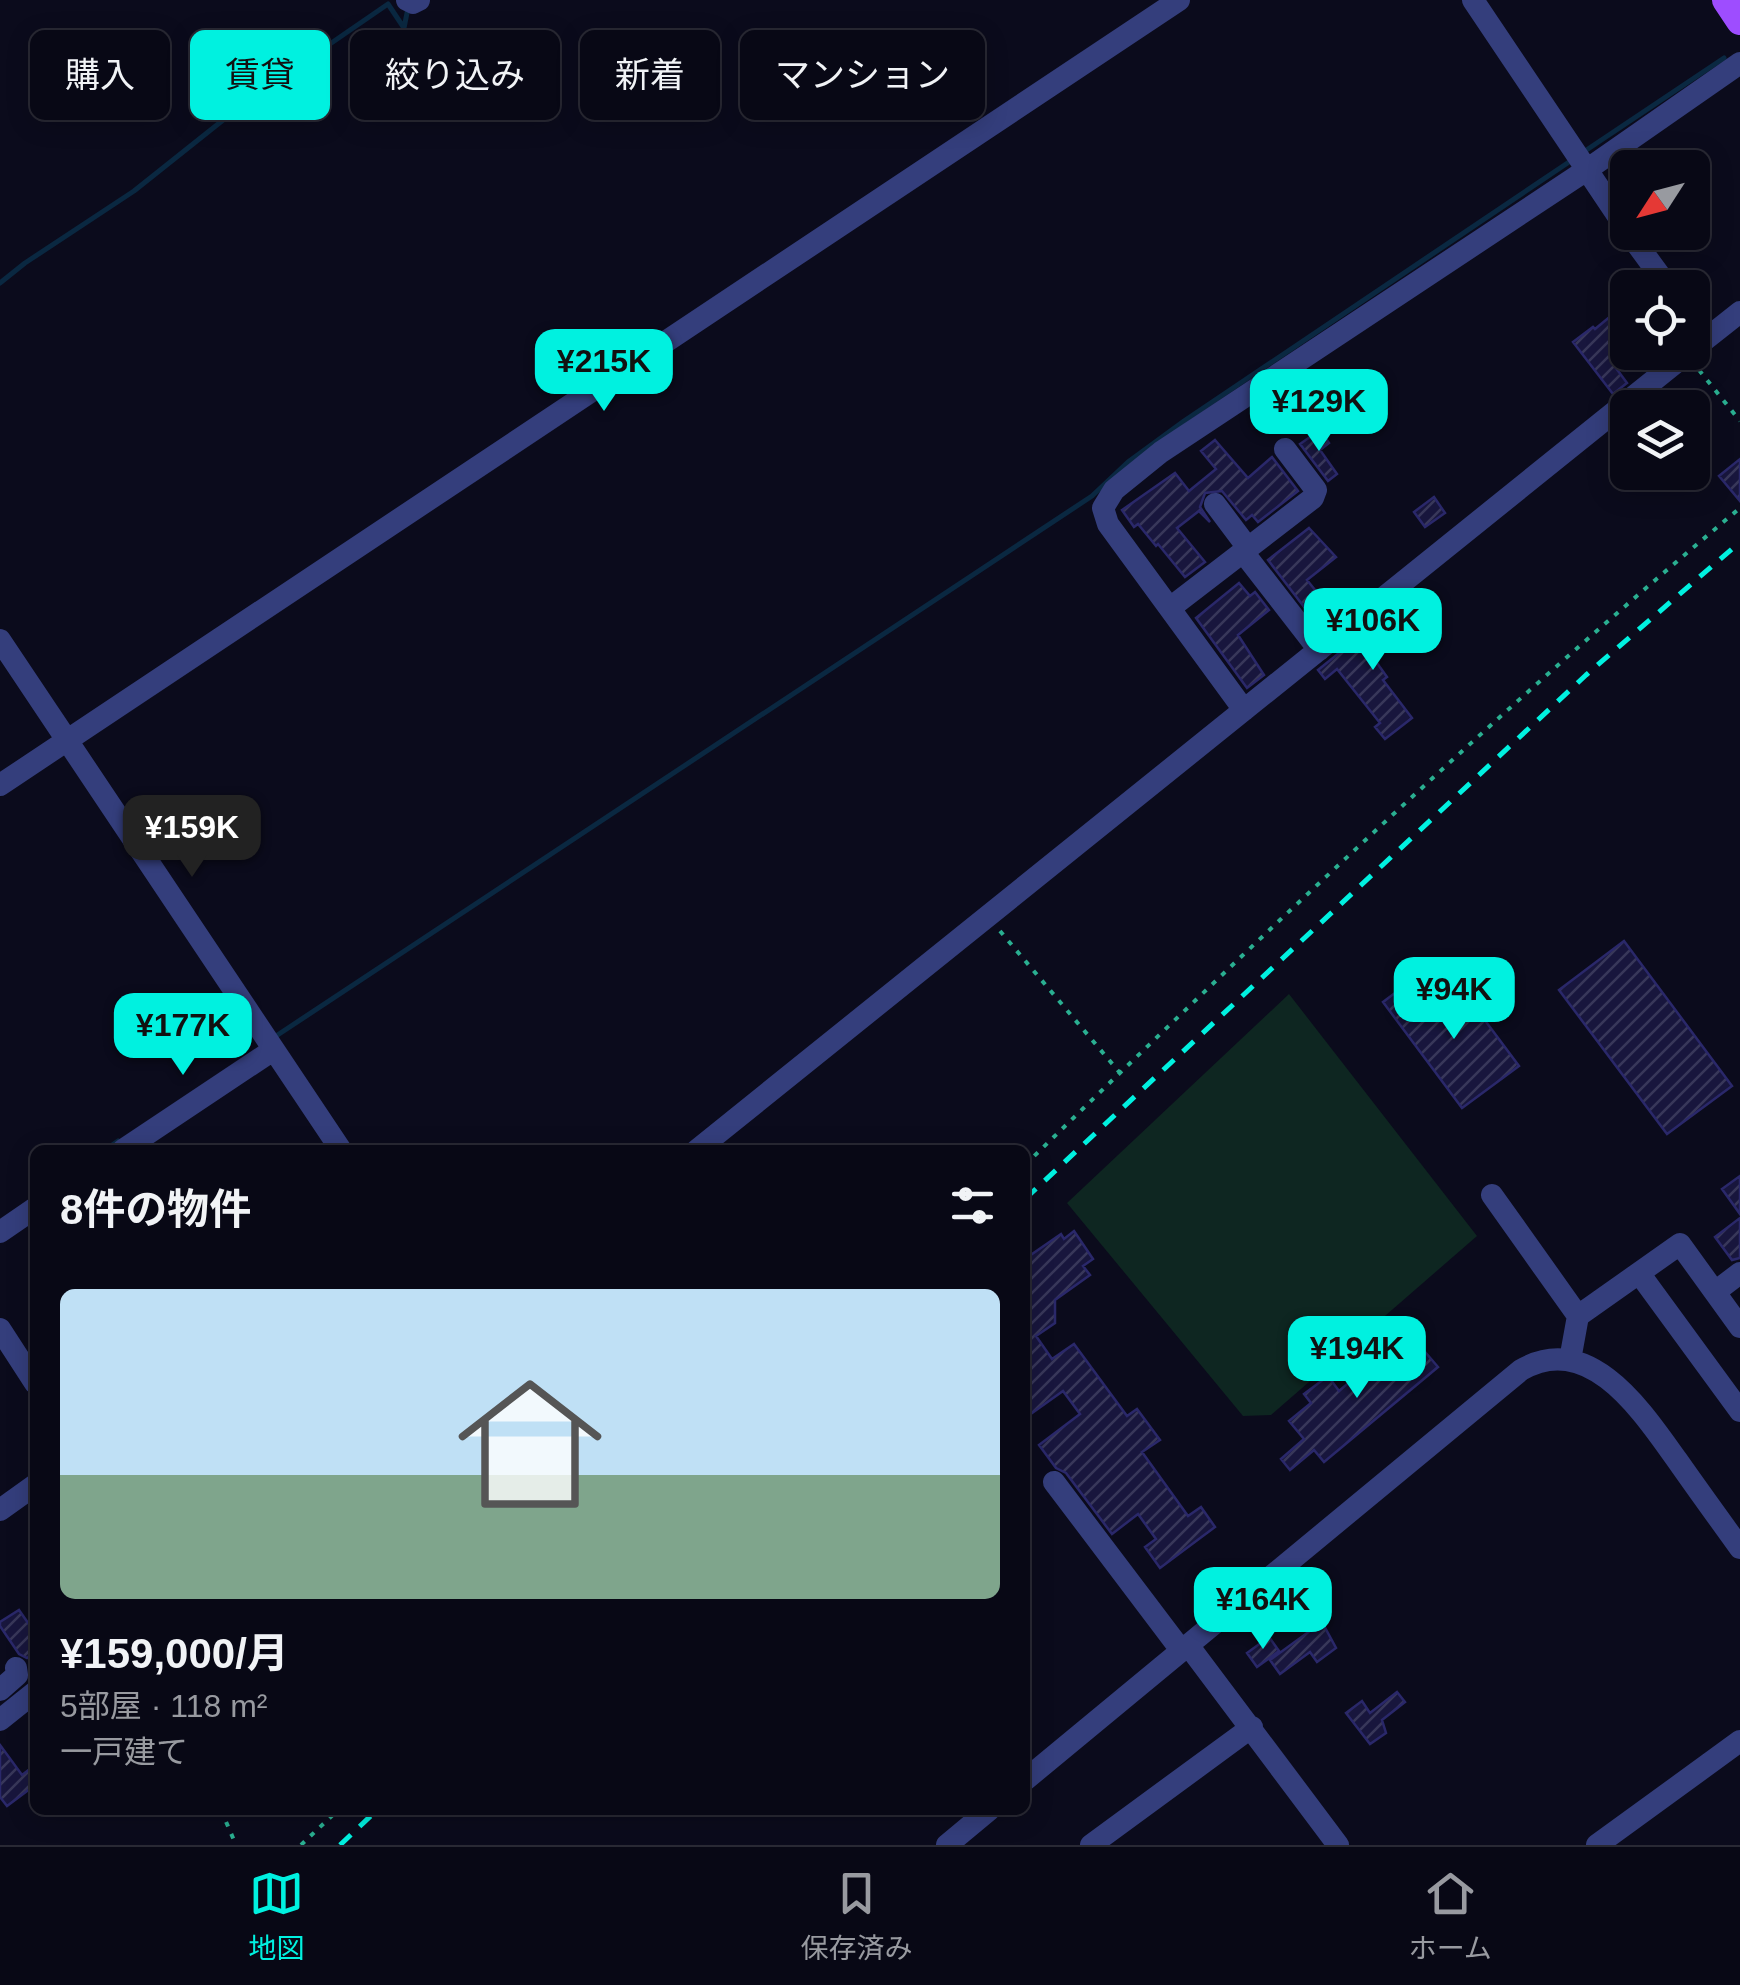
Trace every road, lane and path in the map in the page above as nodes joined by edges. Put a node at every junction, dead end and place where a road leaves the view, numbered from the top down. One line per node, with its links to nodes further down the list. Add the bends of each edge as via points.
1 (407, 0): 2 (street)
2 (420, 0)
3 (1179, 0): 23 (street)
4 (1473, 0): 8 (street)
5 (1726, 0): 6 (main road)
6 (1740, 21)
7 (1740, 64): 8 (street)
8 (1585, 170): 9 (street); 19 (street, via 1160,452 1114,490 1103,508 1108,524)
9 (1610, 206)
10 (1740, 312): 11 (street)
11 (1710, 335)
12 (1667, 370): 21 (street)
13 (1708, 370): 14 (path)
14 (1740, 421)
15 (1285, 449): 18 (street, via 1316,490 1313,498)
16 (1215, 504): 18 (street)
17 (1740, 508): 27 (path, via 1513,705)
18 (1245, 550): 19 (street); 21 (street)
19 (1170, 608): 22 (street)
20 (0, 640): 23 (street)
21 (1319, 650): 22 (street)
22 (1244, 710): 25 (street)
23 (68, 739): 24 (street); 26 (street)
24 (0, 785)
25 (988, 916): 27 (path); 30 (street)
26 (273, 1050): 28 (street); 29 (street)
27 (1120, 1073): 31 (path)
28 (130, 1145)
29 (338, 1145)
30 (703, 1145)
31 (1030, 1160)
32 (1492, 1195): 38 (street)
33 (30, 1211): 34 (street)
34 (0, 1232)
35 (1639, 1273): 37 (street, via 1680,1244); 38 (street); 43 (street)
36 (1740, 1273): 37 (street)
37 (1715, 1292): 39 (street)
38 (1578, 1316): 41 (street)
39 (1740, 1327)
40 (0, 1329): 42 (street)
41 (1570, 1360): 47 (street, via 1603,1374 1642,1411); 48 (street, via 1522,1370)
42 (30, 1375)
43 (1736, 1397)
44 (1054, 1482): 48 (street)
45 (30, 1489): 46 (street)
46 (0, 1510)
47 (1740, 1548)
48 (1185, 1648): 53 (street); 55 (street)
49 (16, 1668): 50 (street)
50 (0, 1690)
51 (30, 1696): 52 (street)
52 (0, 1720)
53 (1252, 1728): 62 (street); 63 (street)
54 (1740, 1741): 64 (street)
55 (1030, 1776)
56 (223, 1815): 59 (path)
57 (333, 1815): 60 (path)
58 (983, 1815): 61 (street)
59 (236, 1845)
60 (301, 1845)
61 (947, 1845)
62 (1092, 1845)
63 (1338, 1845)
64 (1596, 1845)

